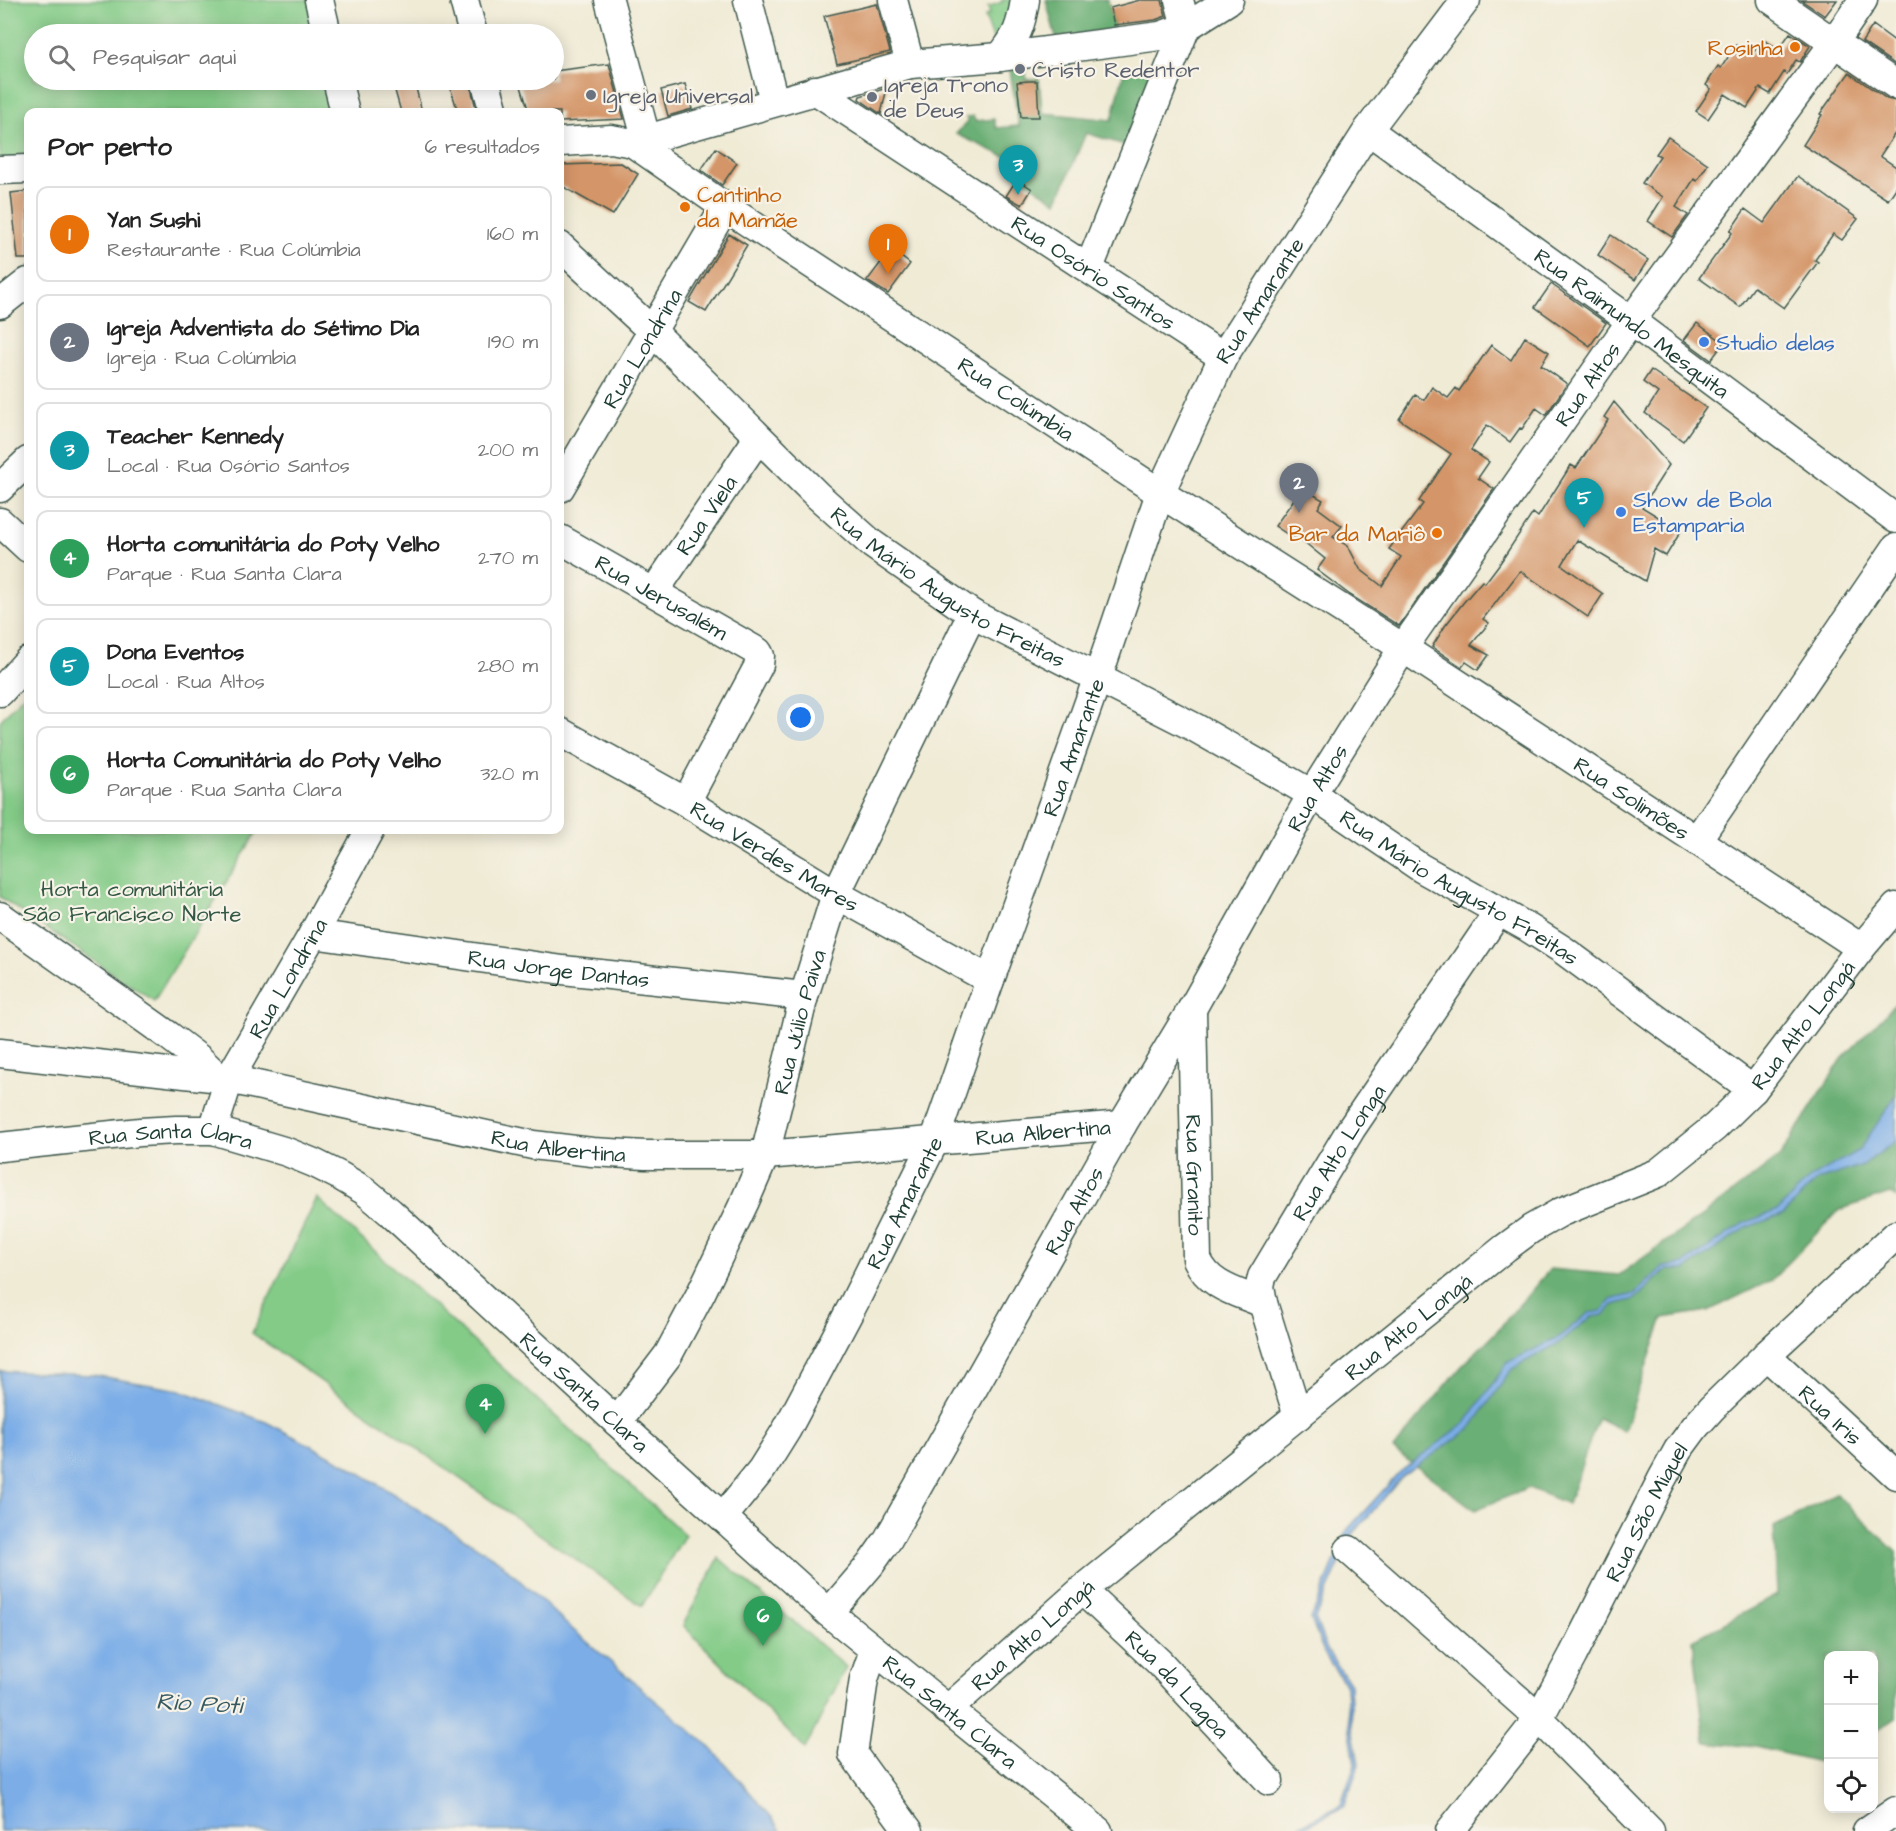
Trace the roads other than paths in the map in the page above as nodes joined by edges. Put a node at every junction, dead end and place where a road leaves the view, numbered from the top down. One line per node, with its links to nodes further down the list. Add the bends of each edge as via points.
1 (319, 0): 12 (street)
2 (464, 0): 13 (street)
3 (609, 0): 25 (street)
4 (748, 0): 21 (street)
5 (893, 0): 16 (street)
6 (1025, 0): 15 (street, via 1014,41)
7 (1229, 0): 11 (street)
8 (1466, 0): 24 (street, Rua Amarante)
9 (1772, 0): 14 (street)
10 (1863, 0): 14 (street, Rua Altos)
11 (1183, 13): 15 (street, via 1160,36); 31 (street)
12 (325, 24)
13 (470, 24)
14 (1834, 43): 17 (street); 34 (street, Rua Altos)
15 (1000, 57): 16 (street)
16 (910, 64): 20 (street)
17 (1896, 85)
18 (340, 90): 22 (street)
19 (488, 90): 23 (street)
20 (814, 90): 21 (street); 31 (street, Rua Osório Santos)
21 (774, 102): 25 (street)
22 (344, 108)
23 (493, 108)
24 (1368, 130): 34 (street, Rua Raimundo Mesquita); 36 (street, Rua Amarante)
25 (640, 140): 26 (street); 29 (street, Rua Colúmbia)
26 (564, 142)
27 (24, 169): 28 (street)
28 (0, 170)
29 (725, 207): 35 (street, Rua Londrina); 41 (street, Rua Colúmbia)
30 (564, 250): 35 (street, Rua Mário Augusto Freitas)
31 (1089, 268): 36 (street, Rua Osório Santos)
32 (24, 285): 33 (street)
33 (0, 304)
34 (1631, 321): 42 (street, Rua Raimundo Mesquita); 49 (street, Rua Altos)
35 (651, 330): 37 (street, Rua Mário Augusto Freitas); 39 (street, Rua Londrina)
36 (1223, 357): 41 (street, Rua Amarante)
37 (758, 438): 47 (street, Rua Viela); 48 (street, Rua Mário Augusto Freitas, via 872,544)
38 (24, 465): 40 (street)
39 (564, 481)
40 (0, 488)
41 (1160, 493): 49 (street, Rua Colúmbia); 51 (street, Rua Amarante)
42 (1896, 519)
43 (0, 522): 45 (street)
44 (564, 541): 47 (street, Rua Jerusalém)
45 (24, 544)
46 (1896, 548): 57 (street)
47 (654, 592): 55 (street, Rua Jerusalém, via 755,648 760,656 759,665)
48 (972, 614): 51 (street, Rua Mário Augusto Freitas); 58 (street, Rua Júlio Paiva)
49 (1403, 648): 54 (street, Rua Altos); 57 (street, Rua Solimões)
50 (24, 665): 52 (street)
51 (1098, 677): 54 (street, Rua Mário Augusto Freitas); 64 (street, Rua Amarante)
52 (0, 692)
53 (564, 734): 55 (street, Rua Verdes Mares)
54 (1312, 794): 60 (street, Rua Mário Augusto Freitas, via 1411,862); 66 (street, Rua Altos)
55 (686, 802): 58 (street, Rua Verdes Mares)
56 (362, 834): 62 (street, Rua Londrina)
57 (1696, 840): 63 (street, Rua Solimões)
58 (836, 894): 64 (street, Rua Verdes Mares); 65 (street, Rua Júlio Paiva)
59 (1896, 907): 63 (street, Rua Alto Longá)
60 (1499, 911): 69 (street, Rua Mário Augusto Freitas, via 1563,950); 76 (street, Rua Alto Longa, via 1351,1128 1262,1277)
61 (0, 916): 68 (street)
62 (313, 934): 65 (street, Rua Jorge Dantas, via 563,970); 68 (street, Rua Londrina)
63 (1861, 948): 69 (street, Rua Alto Longá)
64 (990, 980): 72 (street, Rua Amarante)
65 (804, 996): 74 (street, Rua Júlio Paiva)
66 (1192, 1009): 70 (street, Rua Altos); 76 (street, Rua Granito, via 1197,1259 1214,1282)
67 (0, 1053): 68 (street, Rua Albertina)
68 (223, 1078): 71 (street, Rua Londrina); 74 (street, Rua Albertina, via 533,1145 645,1155)
69 (1753, 1090): 78 (street, Rua Alto Longá, via 1658,1173 1561,1212 1522,1236)
70 (1122, 1125): 72 (street, Rua Albertina); 84 (street, Rua Altos, via 887,1541)
71 (213, 1130): 73 (street, Rua Santa Clara, via 140,1132); 79 (street, Rua Santa Clara, via 296,1155 365,1191)
72 (934, 1142): 74 (street, Rua Albertina); 81 (street, Rua Amarante, via 787,1429 762,1469)
73 (0, 1147)
74 (765, 1155): 79 (street, Rua Júlio Paiva, via 678,1337)
75 (1896, 1235): 77 (street, Rua São Miguel)
76 (1263, 1303): 78 (street, Rua Alto Longa)
77 (1766, 1355): 80 (street, Rua Iris); 87 (street, Rua São Miguel, via 1712,1408 1678,1450)
78 (1298, 1416): 83 (street, Rua Alto Longá)
79 (617, 1422): 81 (street, Rua Santa Clara)
80 (1896, 1475)
81 (723, 1517): 84 (street, Rua Santa Clara)
82 (1349, 1550): 87 (street)
83 (1082, 1590): 86 (street, Rua Alto Longá); 88 (street, Rua da Lagoa, via 1159,1662)
84 (829, 1613): 85 (street, Rua Santa Clara)
85 (874, 1650): 86 (street, Rua Santa Clara); 90 (street, via 864,1679 853,1754)
86 (947, 1710): 91 (street, Rua Santa Clara)
87 (1539, 1718): 92 (street, Rua São Miguel); 93 (street)
88 (1269, 1781)
89 (1896, 1811): 94 (street)
90 (909, 1831)
91 (1098, 1831)
92 (1450, 1831)
93 (1650, 1831)
94 (1867, 1831)

